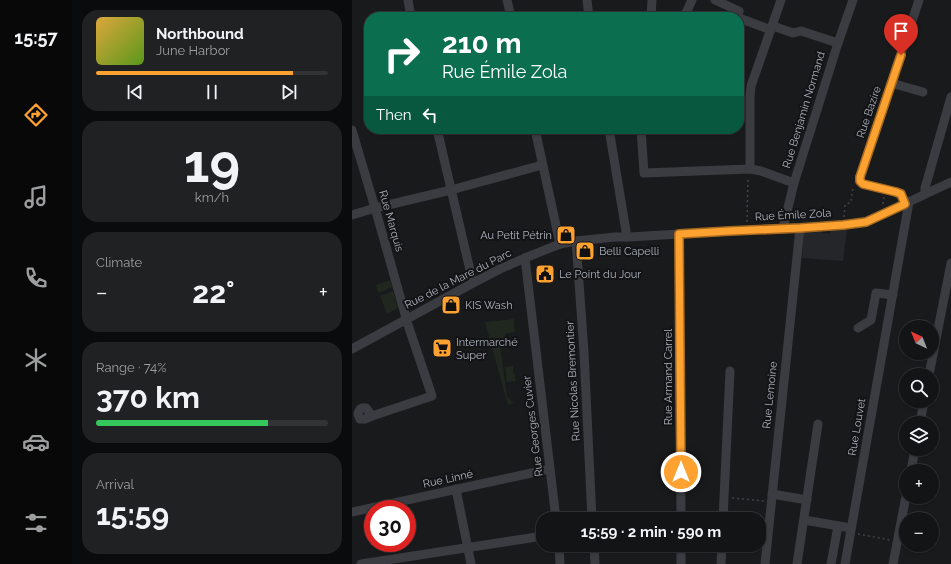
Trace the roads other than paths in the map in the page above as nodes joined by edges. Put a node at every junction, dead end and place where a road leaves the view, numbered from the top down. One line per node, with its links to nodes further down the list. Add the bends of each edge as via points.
1 (408, 0): 10 (street)
2 (507, 0): 11 (street)
3 (586, 0): 12 (street)
4 (652, 0): 13 (street)
5 (692, 0): 14 (street)
6 (715, 0): 15 (street)
7 (781, 0): 17 (street)
8 (853, 0): 18 (street, Rue Benjamin Normand)
9 (919, 0): 19 (street, Rue Bazire)
10 (410, 12)
11 (509, 12)
12 (589, 12)
13 (651, 12)
14 (686, 12)
15 (738, 12)
16 (744, 20): 17 (street)
17 (772, 28): 18 (street, via 793,33 801,31); 28 (street, via 751,86)
18 (838, 43): 30 (street, Rue Benjamin Normand)
19 (891, 83): 20 (street); 33 (street, Rue Bazire, via 860,181 901,194)
20 (923, 92)
21 (951, 97): 32 (street)
22 (352, 130): 34 (street, Rue Marquis)
23 (438, 134): 31 (street)
24 (536, 134): 27 (street)
25 (610, 134): 39 (street)
26 (641, 134): 28 (street, via 644,173)
27 (542, 165): 31 (street); 41 (street)
28 (749, 169): 30 (street)
29 (951, 182): 32 (street, Rue Émile Zola)
30 (794, 183): 36 (street, Rue Benjamin Normand)
31 (451, 190): 34 (street); 44 (street)
32 (924, 194): 33 (street, Rue Émile Zola)
33 (907, 203): 37 (street, Rue Émile Zola, via 866,222); 45 (street, Rue Louvet)
34 (375, 208): 35 (street); 46 (street, Rue Marquis)
35 (352, 215)
36 (783, 228): 37 (street, Rue Émile Zola); 38 (street, Rue Émile Zola)
37 (800, 228): 55 (street, Rue Lemoine)
38 (679, 234): 39 (street, Rue Émile Zola); 61 (street, Rue Armand Carrel)
39 (627, 237): 40 (street, Rue de la Mare du Parc)
40 (576, 241): 41 (street, Rue de la Mare du Parc); 60 (street, Rue Nicolas Bremontier)
41 (560, 244): 42 (street, Rue de la Mare du Parc)
42 (525, 258): 44 (street, Rue de la Mare du Parc); 53 (street, Rue Georges Cuvier)
43 (951, 263): 49 (street)
44 (473, 283): 46 (street, Rue de la Mare du Parc)
45 (893, 294): 47 (street, via 876,292 871,320); 65 (street, Rue Louvet)
46 (406, 319): 48 (street, Rue de la Mare du Parc); 51 (street, Rue Marquis, via 432,396)
47 (858, 328)
48 (352, 350)
49 (930, 368)
50 (730, 371): 62 (street)
51 (372, 416)
52 (818, 424): 56 (street)
53 (550, 468): 54 (street, Rue Linné); 59 (street, Rue Georges Cuvier)
54 (456, 489): 58 (street, Rue Linné); 67 (street)
55 (771, 498): 56 (street); 78 (street, Rue Lemoine)
56 (807, 500): 63 (street)
57 (904, 504): 82 (street)
58 (352, 512)
59 (555, 512)
60 (592, 512)
61 (681, 512)
62 (723, 512)
63 (804, 520): 64 (street); 79 (street)
64 (838, 526): 65 (street); 80 (street)
65 (851, 530): 81 (street, Rue Louvet)
66 (536, 537): 67 (street)
67 (468, 548): 72 (street); 73 (street)
68 (559, 552): 74 (street)
69 (594, 552): 75 (street)
70 (681, 552): 76 (street)
71 (722, 552): 77 (street)
72 (361, 564)
73 (471, 564)
74 (560, 564)
75 (595, 564)
76 (681, 564)
77 (721, 564)
78 (765, 564)
79 (797, 564)
80 (831, 564)
81 (845, 564)
82 (893, 564)

